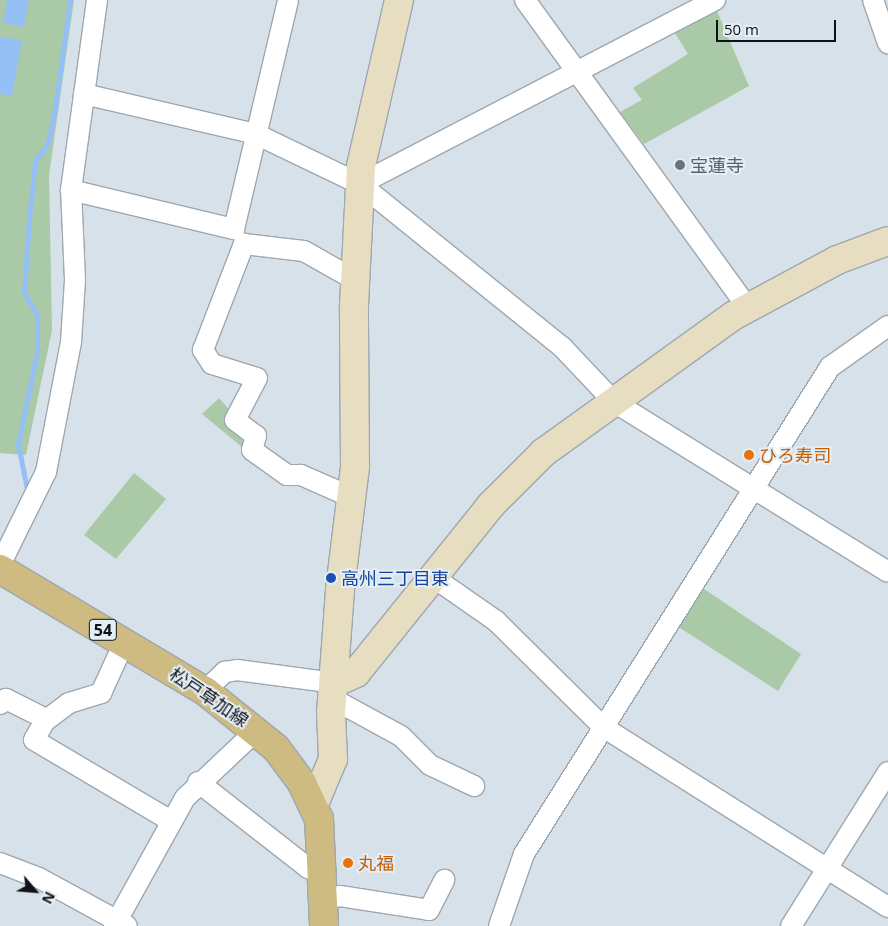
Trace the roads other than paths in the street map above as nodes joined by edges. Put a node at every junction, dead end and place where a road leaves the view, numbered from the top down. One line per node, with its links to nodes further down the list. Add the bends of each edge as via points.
1 (97, 0): 9 (street)
2 (288, 0): 10 (street)
3 (399, 0): 11 (street)
4 (525, 0): 8 (street)
5 (715, 0): 8 (street)
6 (873, 0): 7 (street)
7 (888, 43)
8 (576, 73): 11 (street); 15 (street)
9 (84, 94): 10 (street); 12 (street)
10 (256, 134): 11 (street); 12 (street, via 234,229)
11 (360, 184): 14 (street); 17 (street, via 562,347)
12 (71, 190): 20 (street, via 75,280 72,342 46,472)
13 (888, 241): 15 (street, via 837,260)
14 (355, 280): 19 (street, via 357,402); 19 (street, via 304,251 244,244 203,350 212,364 256,378 235,420 256,436 252,450 287,475 301,475)
15 (748, 308): 17 (street)
16 (888, 326): 18 (street, via 830,367)
17 (614, 402): 18 (street); 22 (street, via 543,453 491,505)
18 (754, 488): 21 (street); 28 (street)
19 (351, 497): 25 (street)
20 (0, 567): 23 (main road, 松戸草加線 / 54)
21 (888, 572)
22 (433, 577): 25 (street, via 356,673); 28 (street, via 496,620)
23 (124, 643): 24 (main road, 松戸草加線 / 54); 27 (street, via 101,693 69,703)
24 (206, 691): 25 (street, via 225,672 237,670); 29 (main road, 松戸草加線 / 54)
25 (333, 691): 32 (street, via 400,736 430,765); 33 (street, via 333,759)
26 (0, 704): 27 (street, via 6,699)
27 (44, 721): 34 (street, via 34,740)
28 (603, 727): 36 (street); 42 (street, via 524,854)
29 (257, 730): 31 (street); 33 (main road, 松戸草加線 / 54, via 289,764)
30 (888, 772): 36 (street)
31 (198, 782): 34 (street); 38 (street, via 308,868)
32 (474, 786)
33 (314, 804): 38 (main road, 松戸草加線 / 54, via 322,839)
34 (171, 821): 40 (street)
35 (0, 863): 40 (street, via 39,878)
36 (827, 868): 39 (street); 43 (street)
37 (444, 880): 38 (street, via 429,910 340,896)
38 (323, 886): 41 (main road, 松戸草加線 / 54)
39 (888, 907)
40 (119, 924)
41 (324, 926)
42 (499, 926)
43 (791, 926)

